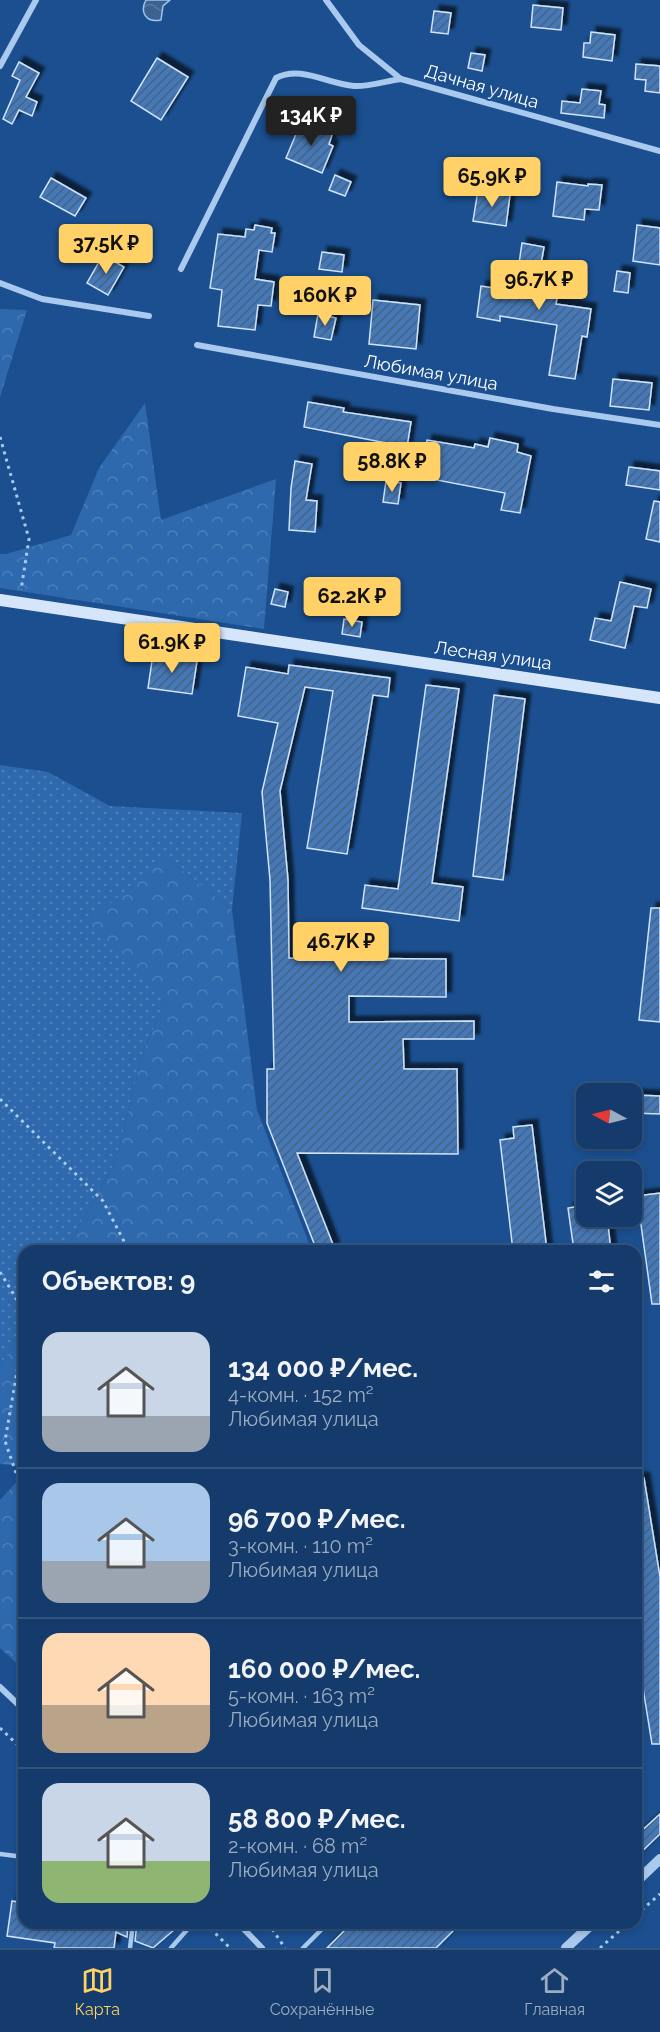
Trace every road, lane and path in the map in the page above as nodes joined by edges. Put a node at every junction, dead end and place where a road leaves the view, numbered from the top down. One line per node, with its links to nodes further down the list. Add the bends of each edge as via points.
1 (36, 0): 3 (street)
2 (326, 0): 4 (street, Дачная улица, via 359,45)
3 (0, 66)
4 (401, 79): 5 (street, Дачная улица); 6 (street, via 354,86 286,72 276,78)
5 (660, 151)
6 (181, 269)
7 (0, 283): 8 (street, via 42,299)
8 (149, 316)
9 (197, 345): 10 (street, Любимая улица, via 553,410)
10 (660, 424)
11 (0, 438): 13 (path, via 29,539)
12 (0, 600): 13 (main road, Лесная улица)
13 (18, 603): 14 (main road, Лесная улица)
14 (660, 698)
15 (0, 1099): 16 (path, via 103,1201)
16 (126, 1245)
17 (0, 1272): 18 (path)
18 (18, 1301)
19 (18, 1366): 20 (path, via 5,1441)
20 (18, 1479)
21 (0, 1687): 22 (street)
22 (18, 1704)
23 (0, 1728): 24 (path)
24 (18, 1744)
25 (0, 1854): 26 (lane)
26 (18, 1856)
27 (660, 1859): 28 (street)
28 (642, 1876)
29 (660, 1894): 30 (path)
30 (642, 1910)
31 (132, 1929): 39 (lane)
32 (188, 1929): 40 (lane)
33 (211, 1929): 41 (path)
34 (244, 1929): 42 (street)
35 (272, 1929): 43 (path)
36 (322, 1929): 44 (lane)
37 (586, 1929): 45 (street)
38 (621, 1929): 46 (path)
39 (130, 1948)
40 (171, 1948)
41 (230, 1948)
42 (262, 1948)
43 (285, 1948)
44 (303, 1948)
45 (566, 1948)
46 (600, 1948)

